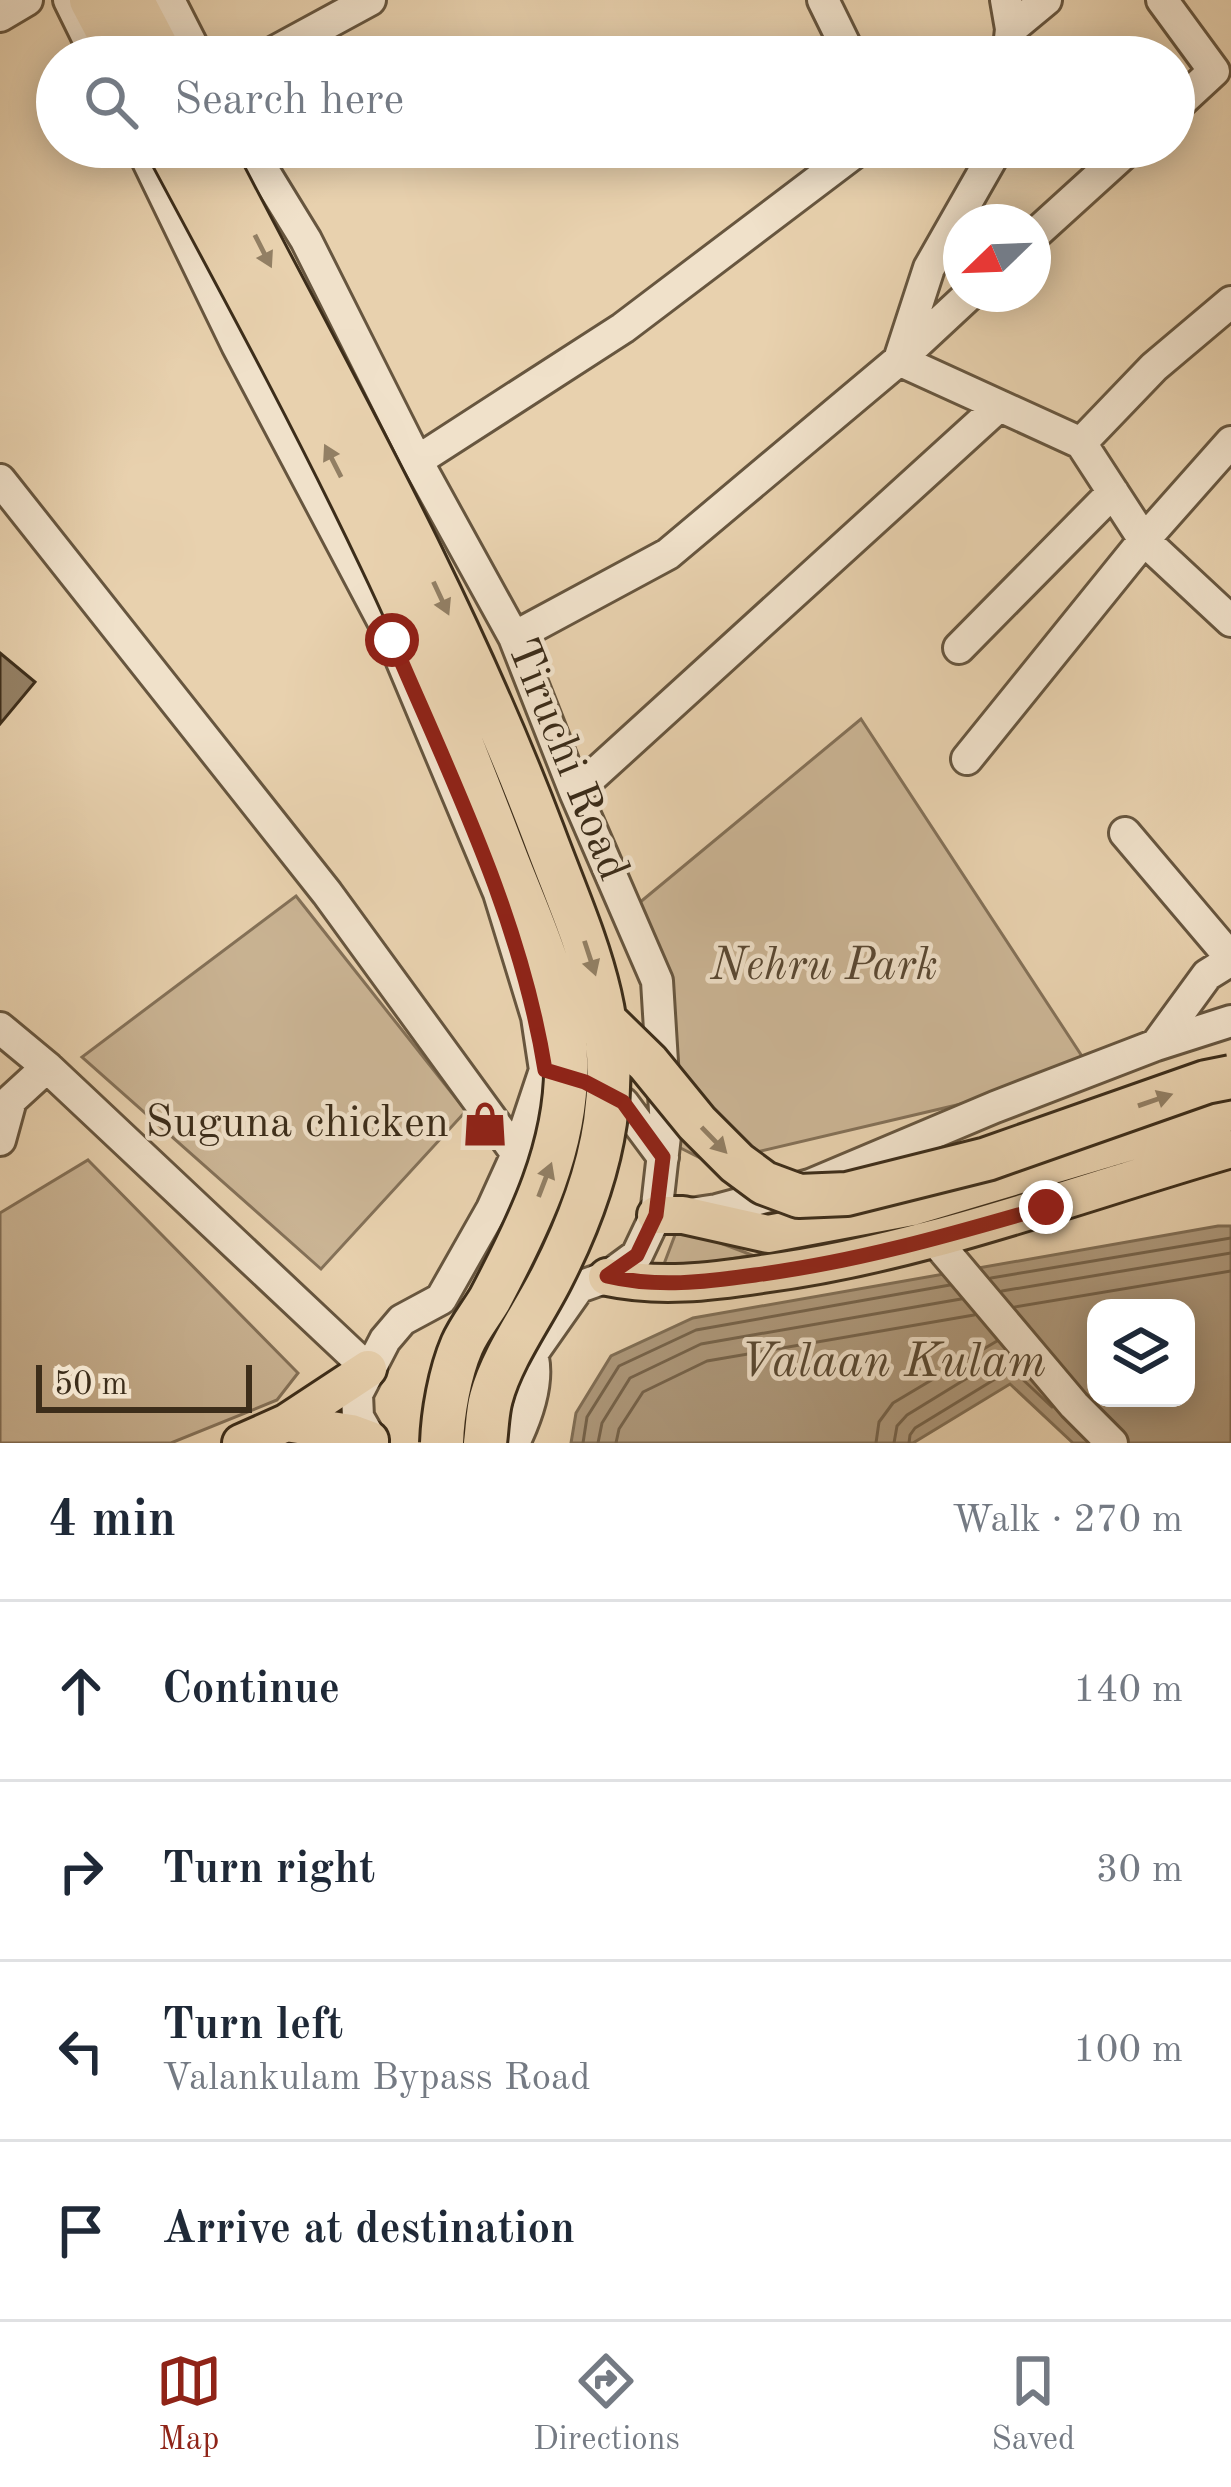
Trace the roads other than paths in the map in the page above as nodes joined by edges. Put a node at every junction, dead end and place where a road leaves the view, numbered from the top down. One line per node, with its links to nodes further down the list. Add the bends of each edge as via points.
1 (27, 0): 10 (street)
2 (69, 0): 12 (street)
3 (91, 0): 13 (highway)
4 (132, 0): 14 (highway)
5 (169, 0): 15 (street)
6 (370, 0): 16 (street)
7 (823, 0): 17 (street)
8 (1046, 0): 11 (street)
9 (1162, 0): 18 (street)
10 (0, 16)
11 (1008, 29)
12 (87, 36)
13 (110, 36)
14 (151, 36)
15 (187, 36)
16 (304, 36)
17 (841, 36)
18 (1190, 36)
19 (1195, 43): 20 (street)
20 (1223, 79): 21 (street)
21 (1195, 96)
22 (151, 168): 52 (street, via 392,640 499,893)
23 (179, 168): 69 (highway, Tiruchi Road, one-way to 23, bridge, via 462,1345 554,1158 566,1060 559,1009 469,759 382,560)
24 (220, 168): 48 (highway, Tiruchi Road, one-way to 48, bridge, via 416,542 507,738 587,946)
25 (263, 168): 36 (street)
26 (834, 168): 36 (street, via 622,328)
27 (986, 168): 32 (street, via 929,268)
28 (1108, 168): 29 (street)
29 (1051, 220)
30 (1231, 302): 35 (street)
31 (951, 312): 32 (street)
32 (899, 361): 33 (street); 41 (street, via 668,554)
33 (999, 406): 35 (street); 44 (street)
34 (1231, 442): 39 (street)
35 (1081, 443): 38 (street)
36 (417, 461): 41 (street)
37 (0, 480): 57 (street, via 327,893)
38 (1113, 492): 39 (street); 42 (street)
39 (1144, 540): 40 (street); 43 (street)
40 (1231, 621)
41 (514, 638): 44 (street)
42 (959, 648)
43 (967, 759)
44 (575, 792): 58 (street, via 657,982)
45 (1125, 833): 46 (street)
46 (1231, 959): 50 (street, via 1207,975)
47 (1231, 1022): 50 (street)
48 (607, 1023): 53 (highway, one-way to 53, bridge, via 737,1163 799,1196 847,1194 987,1159); 70 (highway, Tiruchi Road, bridge, via 605,1121 583,1211 497,1382)
49 (4, 1038): 51 (street)
50 (1156, 1045): 59 (street, via 810,1185)
51 (47, 1067): 55 (street, via 11,1100); 65 (street)
52 (545, 1070): 57 (street); 58 (street, via 623,1102)
53 (1231, 1077)
54 (1231, 1112): 59 (main road, via 912,1207 768,1234)
55 (0, 1140)
56 (1231, 1149): 61 (main road)
57 (517, 1154): 60 (street)
58 (663, 1157): 59 (street)
59 (670, 1215): 62 (street, via 637,1255)
60 (483, 1223): 62 (street, via 532,1279); 63 (street)
61 (934, 1239): 62 (main road, via 698,1283); 72 (street)
62 (593, 1282): 64 (street)
63 (441, 1298): 64 (street, via 492,1305); 65 (street, via 402,1320)
64 (532, 1354): 71 (street, via 532,1388)
65 (368, 1369): 66 (main road); 67 (street, via 357,1394)
66 (286, 1424): 67 (main road); 68 (main road)
67 (371, 1442)
68 (241, 1443)
69 (442, 1443)
70 (485, 1443)
71 (514, 1443)
72 (1112, 1443)

